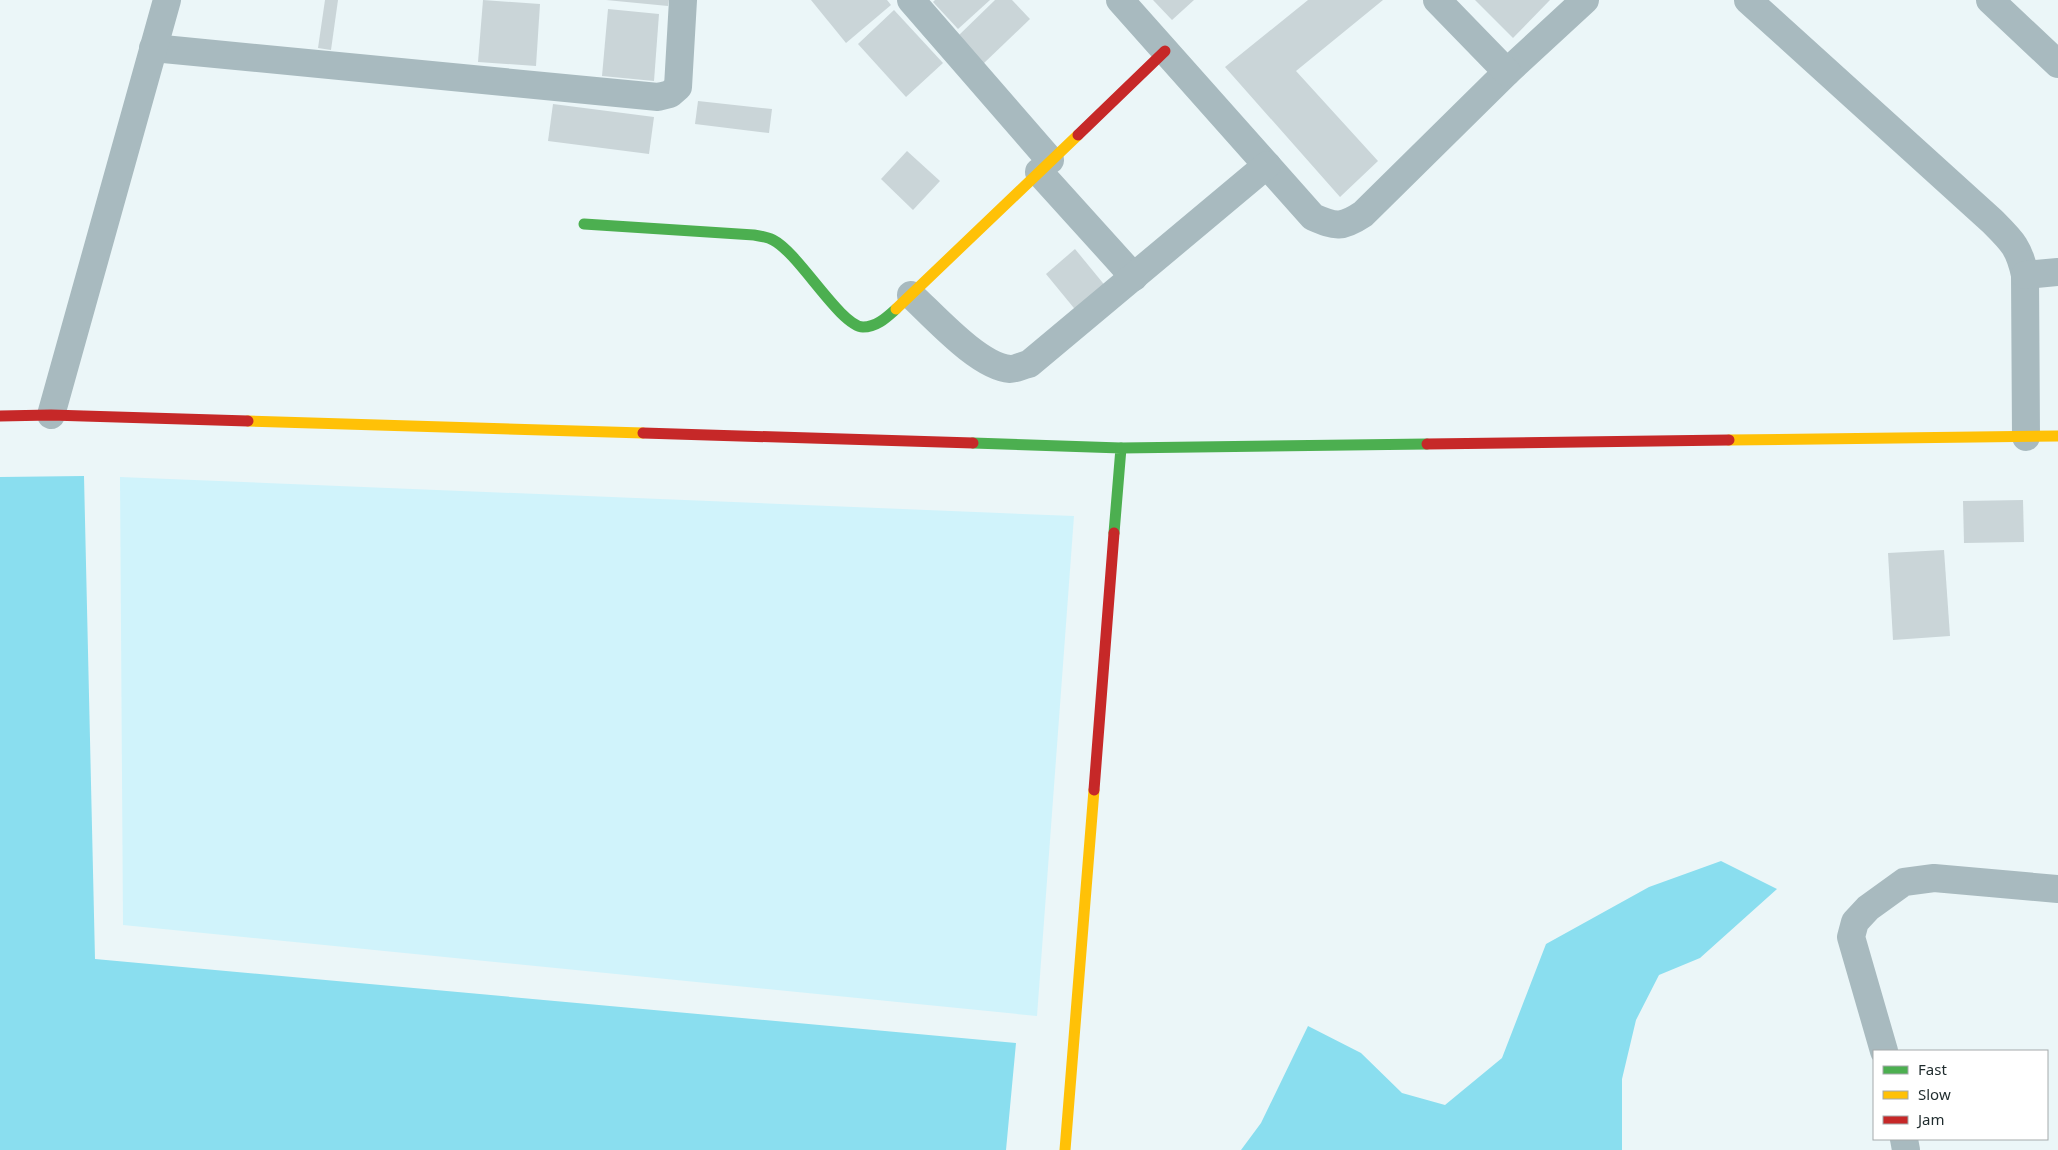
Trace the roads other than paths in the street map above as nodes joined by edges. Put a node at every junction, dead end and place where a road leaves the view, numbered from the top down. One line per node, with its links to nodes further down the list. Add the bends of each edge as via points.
1 (167, 0): 9 (street)
2 (683, 0): 9 (street, via 678,87 670,94 658,96)
3 (911, 0): 14 (street)
4 (1120, 0): 10 (street)
5 (1436, 0): 12 (street)
6 (1585, 0): 12 (street)
7 (1748, 0): 17 (street, via 2010,238 2021,256)
8 (1990, 0): 11 (street)
9 (153, 48): 20 (street)
10 (1165, 51): 13 (street); 14 (main road)
11 (2058, 64)
12 (1507, 72): 13 (street, via 1349,224 1330,224 1313,217)
13 (1267, 165): 18 (street)
14 (1044, 166): 18 (street); 19 (main road)
15 (584, 224): 19 (main road, via 754,235 772,239 788,251 847,319 861,327 874,326)
16 (2058, 272): 17 (street)
17 (2025, 275): 23 (street)
18 (1134, 276): 19 (street, via 1029,364 1011,369 993,365 971,351)
19 (911, 295)
20 (51, 415): 21 (main road); 24 (main road)
21 (0, 416)
22 (2058, 436): 23 (main road)
23 (2026, 437): 24 (main road)
24 (1121, 448): 27 (main road)
25 (2058, 889): 26 (street, via 1934,878 1904,882 1868,908 1856,922 1851,936)
26 (1884, 1050)
27 (1065, 1150)

